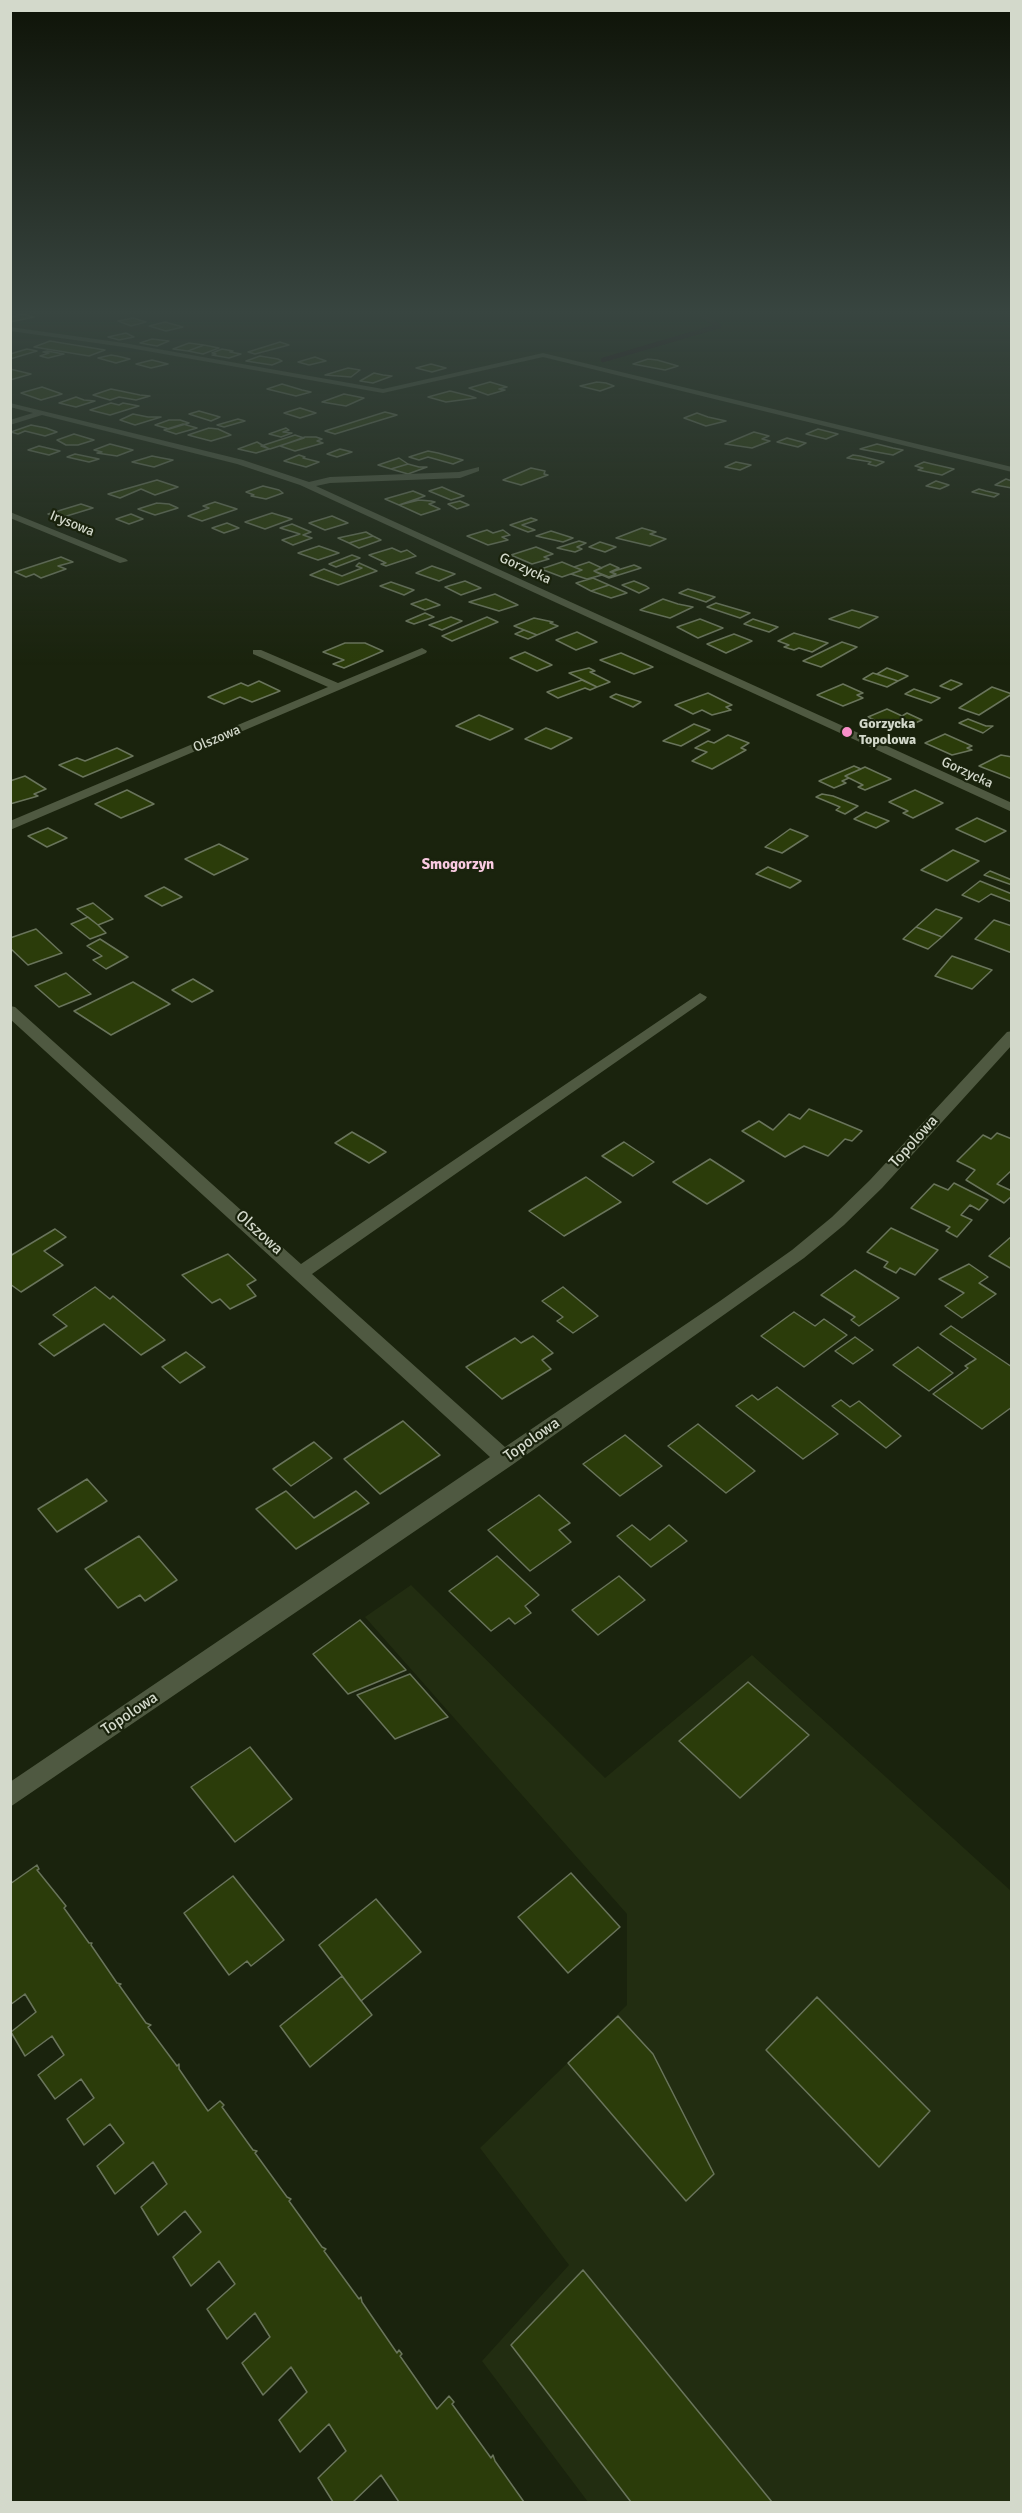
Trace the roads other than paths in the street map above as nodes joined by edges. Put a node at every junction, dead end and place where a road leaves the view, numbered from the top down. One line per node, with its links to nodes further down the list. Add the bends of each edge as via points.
1 (116, 431): 5 (street, Gorzycka, via 240,462)
2 (853, 431): 4 (street)
3 (476, 469): 5 (street, via 460,475 330,480)
4 (1011, 470)
5 (308, 485): 11 (street, Gorzycka)
6 (10, 515): 7 (street, Irysowa)
7 (123, 561)
8 (422, 651): 10 (street, Olszowa)
9 (257, 652): 10 (street)
10 (338, 687): 12 (street, Olszowa)
11 (1011, 808)
12 (10, 826)
13 (700, 997): 16 (street)
14 (10, 1010): 16 (street, Olszowa)
15 (1011, 1035): 17 (street, Topolowa, via 838,1221 727,1306)
16 (302, 1272): 17 (street, Olszowa)
17 (505, 1459): 18 (street, Topolowa)
18 (10, 1796)

